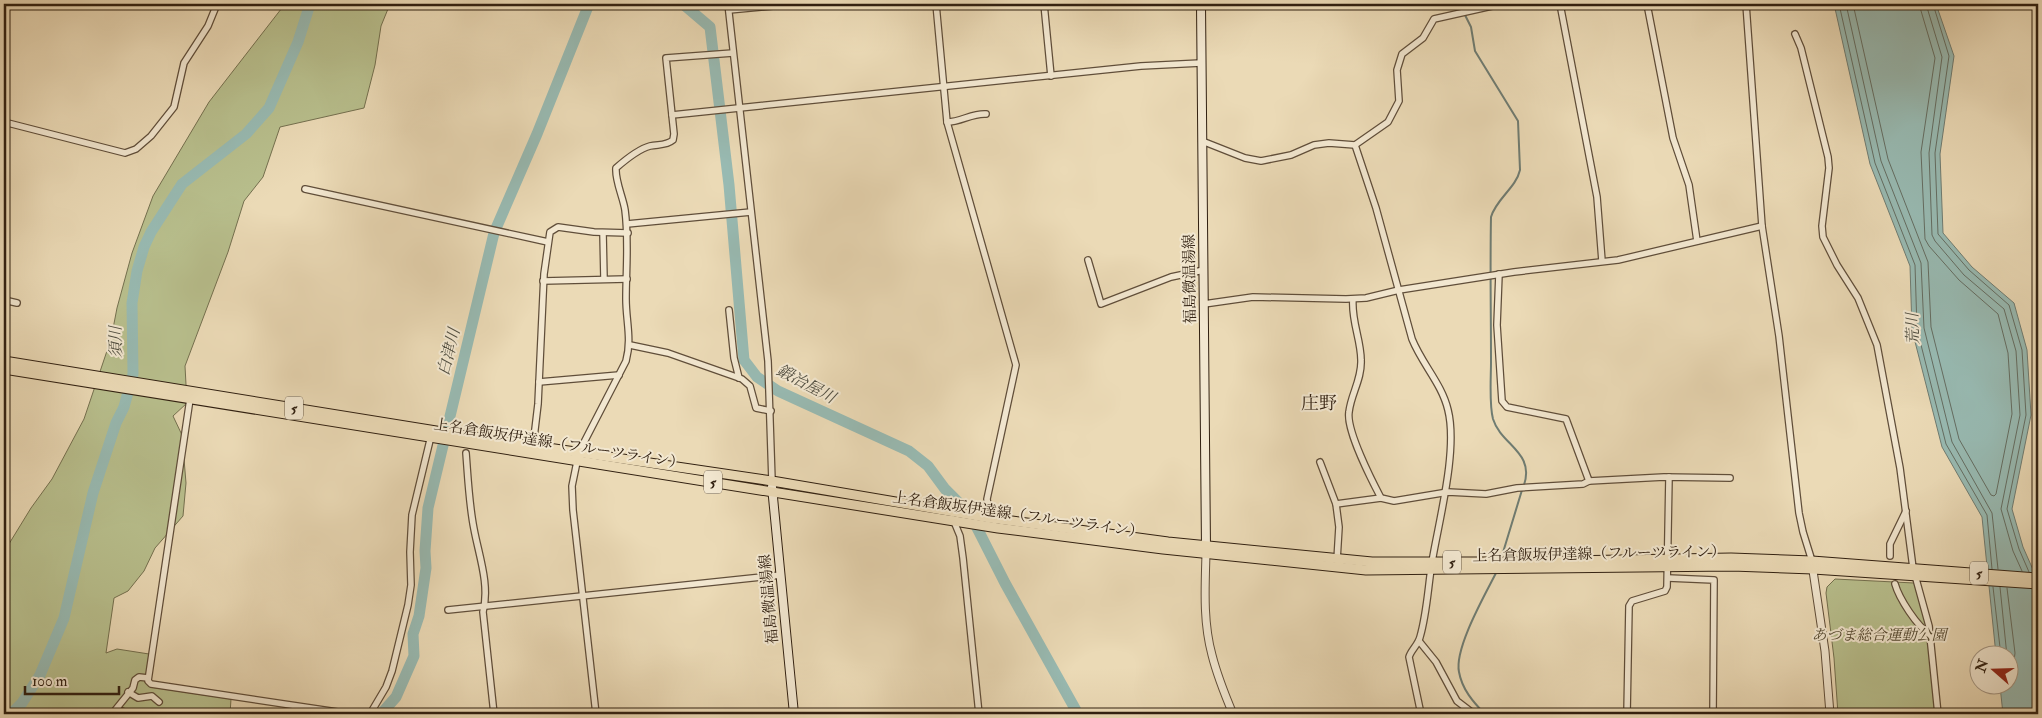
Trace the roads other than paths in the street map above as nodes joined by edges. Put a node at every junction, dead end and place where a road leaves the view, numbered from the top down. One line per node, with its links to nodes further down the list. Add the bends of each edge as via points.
1 (217, 4): 19 (street, via 208,26 184,63 174,107 152,136 136,149 126,152)
2 (795, 4): 10 (street)
3 (936, 4): 15 (street)
4 (1044, 4): 14 (street)
5 (1201, 4): 13 (main road, 福島微温湯線)
6 (1501, 4): 22 (street, via 1434,19 1423,38 1402,54 1397,70 1399,101 1388,122)
7 (1560, 4): 32 (street, via 1597,198)
8 (1647, 4): 29 (street, via 1672,138 1689,185)
9 (1746, 4): 26 (street)
10 (728, 7): 12 (street)
11 (1795, 34): 67 (street, via 1828,157 1822,237 1858,298 1877,345)
12 (733, 53): 16 (street); 18 (street, via 666,58)
13 (1201, 62): 14 (street); 21 (main road, 福島微温湯線)
14 (1051, 76): 15 (street)
15 (944, 87): 16 (street); 20 (street)
16 (739, 108): 18 (street); 24 (street)
17 (986, 114): 20 (street)
18 (672, 115): 25 (street, via 673,140 649,146 616,168)
19 (4, 122)
20 (947, 122): 69 (street, via 1016,366 987,499)
21 (1202, 141): 22 (street, via 1261,161 1291,155 1314,145); 33 (main road, 福島微温湯線)
22 (1355, 145): 38 (street)
23 (305, 189): 30 (street)
24 (751, 212): 25 (street); 53 (street)
25 (626, 224): 28 (street)
26 (1762, 226): 29 (street); 74 (street, via 1779,336 1798,505)
27 (603, 233): 28 (street); 30 (street, via 555,228 550,232); 36 (street)
28 (628, 233): 35 (street)
29 (1696, 241): 32 (street)
30 (548, 242): 37 (street)
31 (1088, 260): 33 (street, via 1101,304 1172,276)
32 (1602, 261): 34 (street)
33 (1204, 270): 42 (main road, 福島微温湯線)
34 (1499, 274): 38 (street); 62 (street, via 1497,325 1502,401 1507,407 1566,419)
35 (627, 279): 36 (street); 44 (street)
36 (604, 280): 37 (street)
37 (543, 281): 50 (street)
38 (1399, 290): 39 (street); 64 (street, via 1417,350 1443,394 1450,417 1452,435)
39 (1353, 299): 42 (street, via 1253,297); 65 (street, via 1361,364 1349,422)
40 (4, 300): 41 (street)
41 (17, 304)
42 (1204, 304): 70 (main road, 福島微温湯線)
43 (729, 310): 49 (street, via 734,358)
44 (630, 345): 47 (street); 49 (street, via 668,353)
45 (4, 362): 48 (main road, 上名倉飯坂伊達線（フルーツライン） / 5)
46 (4, 370): 48 (main road, 上名倉飯坂伊達線（フルーツライン） / 5)
47 (619, 374): 50 (street); 57 (street)
48 (74, 376): 51 (main road, 上名倉飯坂伊達線（フルーツライン） / 5)
49 (740, 378): 53 (street, via 750,386 756,408)
50 (539, 382): 56 (street)
51 (152, 390): 52 (main road, 上名倉飯坂伊達線（フルーツライン） / 5); 54 (main road, 上名倉飯坂伊達線（フルーツライン） / 5)
52 (190, 399): 54 (main road, 上名倉飯坂伊達線（フルーツライン） / 5); 89 (street)
53 (771, 411): 61 (street)
54 (433, 434): 55 (main road, 上名倉飯坂伊達線（フルーツライン） / 5); 95 (street, via 412,516 408,606 392,672)
55 (466, 444): 56 (main road, 上名倉飯坂伊達線（フルーツライン） / 5); 57 (main road, 上名倉飯坂伊達線（フルーツライン） / 5); 85 (street, via 474,528 483,572)
56 (533, 446): 57 (main road, 上名倉飯坂伊達線（フルーツライン） / 5)
57 (578, 457): 61 (main road, 上名倉飯坂伊達線（フルーツライン） / 5); 63 (main road, 上名倉飯坂伊達線（フルーツライン） / 5); 84 (street, via 572,493)
58 (1320, 462): 66 (street)
59 (1669, 477): 60 (street); 62 (street); 73 (street)
60 (1730, 478)
61 (772, 481): 63 (main road, 福島微温湯線); 68 (main road, 上名倉飯坂伊達線（フルーツライン） / 5)
62 (1589, 481): 64 (street, via 1486,494)
63 (772, 491): 68 (main road, 上名倉飯坂伊達線（フルーツライン） / 5); 78 (main road, 福島微温湯線)
64 (1444, 494): 65 (street, via 1394,501); 75 (street)
65 (1381, 498): 66 (street)
66 (1336, 504): 72 (street, via 1339,527)
67 (1906, 511): 71 (street, via 1890,544); 77 (street)
68 (955, 516): 69 (main road, 上名倉飯坂伊達線（フルーツライン） / 5); 99 (street, via 964,558)
69 (989, 522): 70 (main road, 上名倉飯坂伊達線（フルーツライン） / 5)
70 (1206, 550): 72 (main road, 上名倉飯坂伊達線（フルーツライン） / 5); 75 (main road, 上名倉飯坂伊達線（フルーツライン） / 5, via 1366,570); 100 (street, via 1207,631 1211,654)
71 (1890, 556)
72 (1337, 560): 75 (main road, 上名倉飯坂伊達線（フルーツライン） / 5)
73 (1668, 563): 74 (main road, 上名倉飯坂伊達線（フルーツライン） / 5, via 1731,558); 75 (main road, 上名倉飯坂伊達線（フルーツライン） / 5); 76 (main road, 上名倉飯坂伊達線（フルーツライン） / 5); 79 (street)
74 (1813, 565): 76 (main road, 上名倉飯坂伊達線（フルーツライン） / 5); 77 (main road, 上名倉飯坂伊達線（フルーツライン） / 5); 105 (street)
75 (1431, 566): 88 (street)
76 (1690, 566): 80 (street)
77 (1917, 572): 81 (main road, 上名倉飯坂伊達線（フルーツライン） / 5); 83 (main road, 上名倉飯坂伊達線（フルーツライン） / 5); 87 (street)
78 (781, 575): 84 (street); 98 (main road, 福島微温湯線)
79 (1668, 578): 80 (street); 103 (street, via 1665,591 1632,601 1628,606)
80 (1689, 578): 104 (street, via 1714,580)
81 (2038, 578)
82 (1895, 584): 87 (street, via 1900,598)
83 (2038, 584)
84 (584, 596): 85 (street); 97 (street)
85 (484, 606): 86 (street); 96 (street)
86 (448, 610)
87 (1930, 634): 106 (street)
88 (1419, 640): 101 (street, via 1408,662); 102 (street, via 1436,662 1457,701)
89 (148, 678): 90 (street, via 139,677); 94 (street, via 151,684)
90 (128, 692): 91 (street, via 138,698 152,696); 92 (street)
91 (159, 702)
92 (114, 712): 93 (street)
93 (129, 714)
94 (351, 714)
95 (370, 714)
96 (494, 714)
97 (596, 714)
98 (794, 714)
99 (979, 714)
100 (1233, 714)
101 (1421, 714)
102 (1474, 714)
103 (1627, 714)
104 (1713, 714)
105 (1830, 714)
106 (1938, 714)

